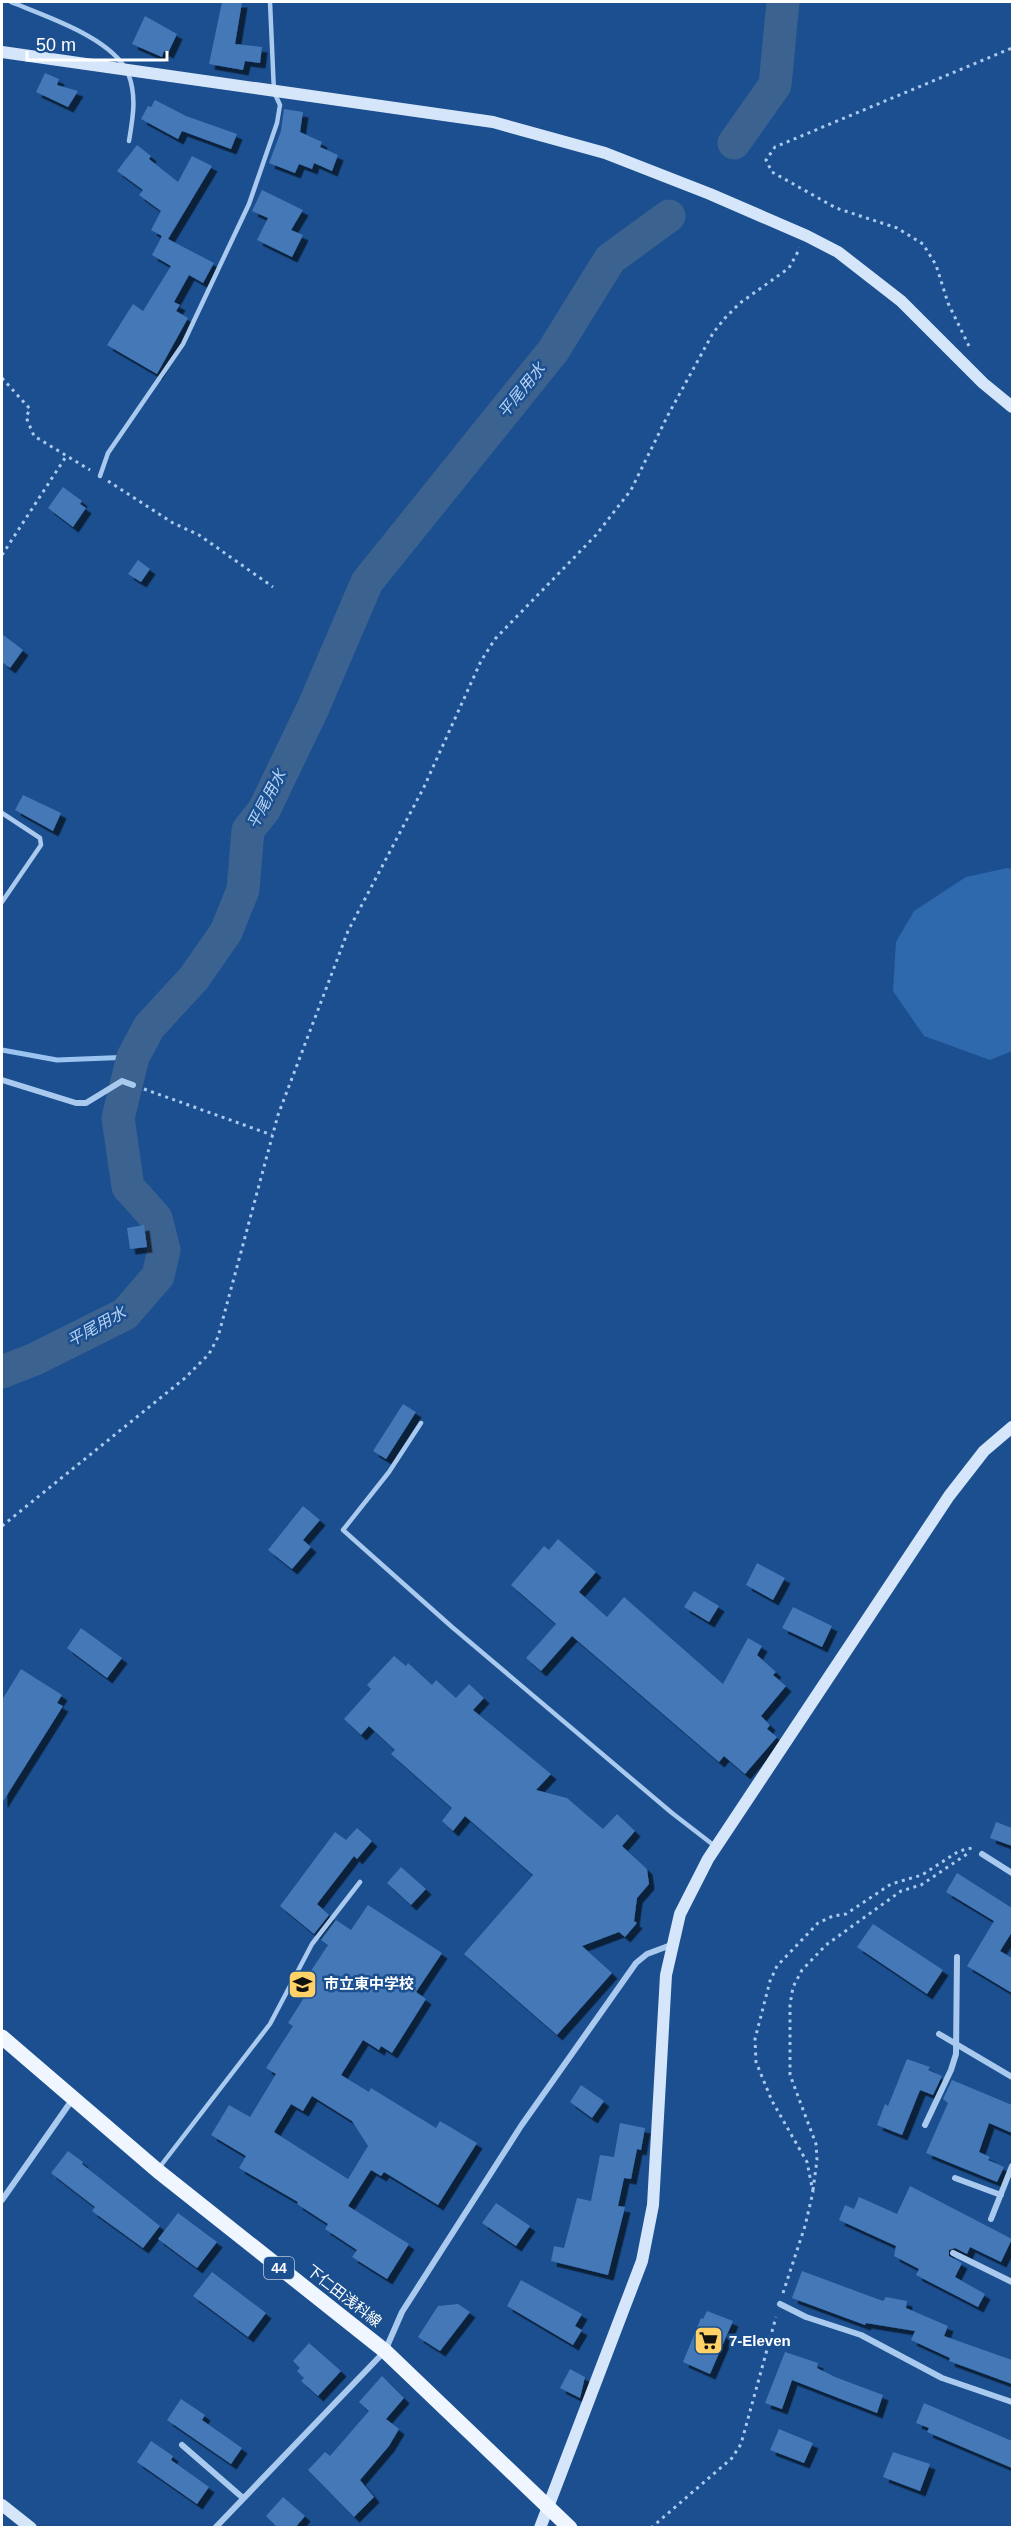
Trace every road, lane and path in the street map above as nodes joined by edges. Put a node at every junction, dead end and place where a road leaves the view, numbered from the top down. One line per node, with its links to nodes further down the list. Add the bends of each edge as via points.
1 (11, 2): 5 (lane, via 94,40 117,56)
2 (270, 2): 6 (lane)
3 (1012, 48): 9 (path, via 775,147 766,160 772,172 836,208 897,228 923,244 936,264 948,303 969,347)
4 (2, 52): 5 (street)
5 (127, 71): 6 (street); 7 (lane, via 134,88)
6 (274, 92): 8 (street, via 526,129 632,164); 13 (lane, via 280,105 274,136 249,204 183,344 108,453)
7 (129, 141)
8 (807, 236): 9 (street, via 880,282); 20 (path, via 789,268 740,303 713,333 631,490 610,519 514,618 481,661 424,787 348,931)
9 (964, 364): 11 (street)
10 (2, 378): 12 (path, via 30,409 26,417 34,436)
11 (1012, 408)
12 (67, 455): 13 (path); 14 (path)
13 (100, 476): 15 (path, via 173,523 199,535)
14 (2, 555)
15 (273, 587)
16 (2, 813): 17 (lane, via 33,831 41,844)
17 (2, 902)
18 (2, 1080): 19 (street, via 76,1103 86,1103 122,1081)
19 (133, 1084): 20 (path)
20 (272, 1135): 23 (path, via 226,1315 209,1354 185,1378)
21 (421, 1423): 24 (lane, via 390,1472 343,1530 672,1814)
22 (1012, 1427): 24 (street, via 984,1451 949,1496)
23 (2, 1526)
24 (716, 1847): 28 (street, via 692,1887)
25 (982, 1854): 26 (street); 39 (path, via 965,1853 921,1885 901,1891 826,1945 802,1970 793,1987 790,2075 816,2144); 39 (path, via 972,1848 959,1851 922,1875 891,1884 846,1914 818,1923 777,1966 755,2038 756,2062 772,2101 807,2162)
26 (1012, 1873)
27 (360, 1882): 37 (lane, via 312,1944 270,2024)
28 (671, 1945): 46 (street, via 636,1963 521,2126 402,2312); 51 (street, via 662,2015 653,2205 647,2239)
29 (957, 1957): 32 (street)
30 (939, 2034): 32 (street)
31 (2, 2037): 34 (main road, 下仁田浅科線 / 44)
32 (957, 2044): 33 (street); 35 (street, via 951,2070)
33 (1012, 2077)
34 (72, 2100): 37 (main road, 下仁田浅科線 / 44); 41 (street)
35 (925, 2124)
36 (1012, 2166): 40 (street)
37 (158, 2170): 46 (main road, 下仁田浅科線 / 44)
38 (955, 2178): 40 (street)
39 (813, 2192): 45 (path)
40 (1001, 2195): 42 (street)
41 (2, 2200)
42 (991, 2219)
43 (952, 2253): 44 (street)
44 (1012, 2282)
45 (780, 2304): 47 (street, via 861,2335 942,2378); 56 (path, via 741,2445 732,2458)
46 (385, 2351): 49 (street); 51 (main road, 下仁田浅科線 / 44)
47 (1012, 2402)
48 (182, 2445): 49 (street)
49 (243, 2498): 53 (street)
50 (2, 2505): 52 (street)
51 (549, 2507): 54 (street); 55 (main road, 下仁田浅科線 / 44)
52 (31, 2528)
53 (215, 2528)
54 (540, 2528)
55 (570, 2528)
56 (651, 2528)

